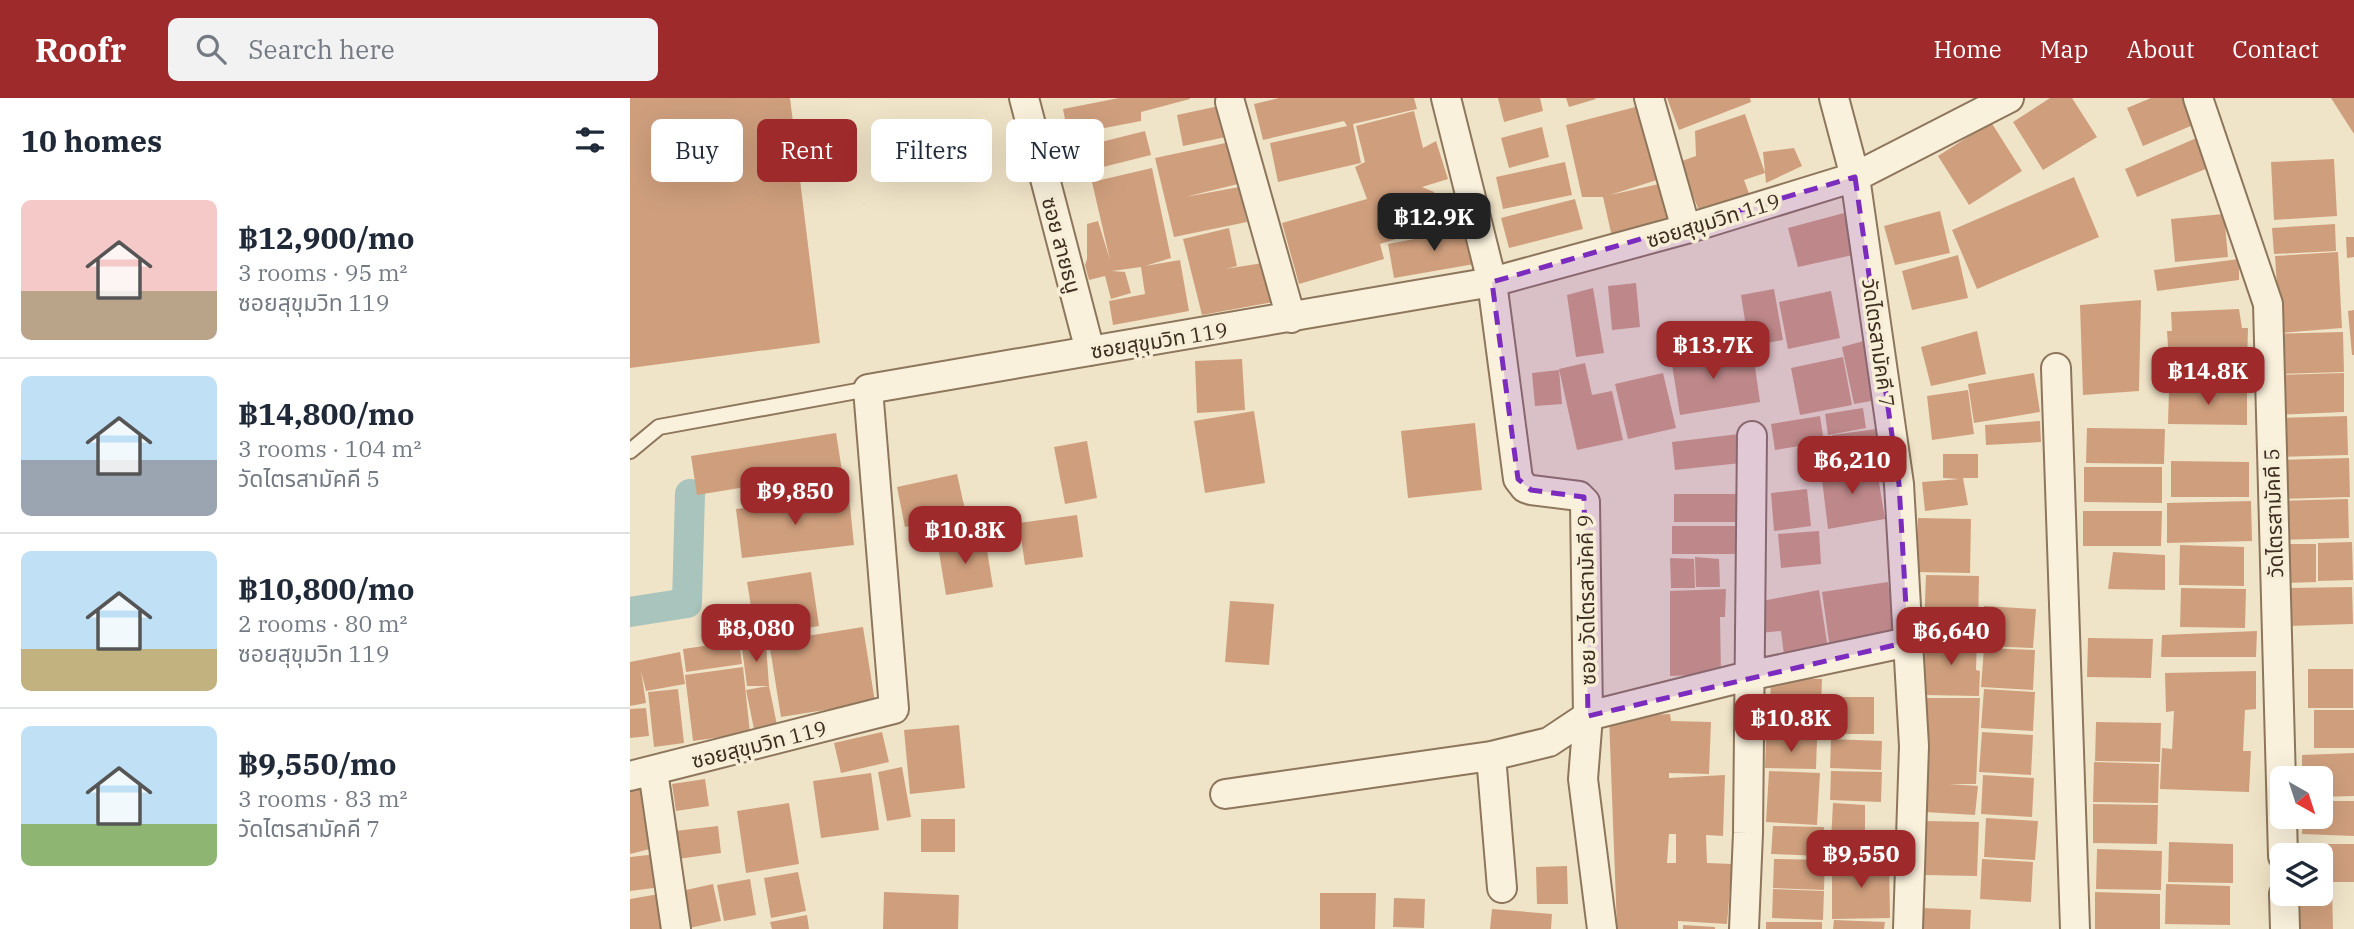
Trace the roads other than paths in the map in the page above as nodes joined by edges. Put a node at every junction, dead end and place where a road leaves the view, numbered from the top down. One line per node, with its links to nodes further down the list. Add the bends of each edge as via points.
1 (1024, 98): 13 (street, ซอย สายธนู)
2 (1446, 98): 11 (street)
3 (1649, 98): 10 (street)
4 (1835, 98): 9 (street, วัดไตรสามัคคี 7)
5 (2010, 98): 8 (street, ซอยสุขุมวิท 119)
6 (2199, 98): 24 (street, วัดไตรสามัคคี 5, via 2268,304)
7 (1230, 102): 12 (street)
8 (1971, 107): 9 (street, ซอยสุขุมวิท 119)
9 (1855, 177): 10 (street, ซอยสุขุมวิท 119); 18 (street, วัดไตรสามัคคี 7, via 1899,484)
10 (1686, 229): 11 (street, ซอยสุขุมวิท 119)
11 (1492, 282): 12 (street, ซอยสุขุมวิท 119); 20 (street, ซอย วัดไตรสามัคคี 9, via 1518,479 1531,491 1584,499)
12 (1291, 318): 13 (street, ซอยสุขุมวิท 119)
13 (1090, 351): 15 (street, ซอยสุขุมวิท 119)
14 (2056, 368): 31 (street)
15 (869, 389): 17 (lane, via 659,427); 22 (street, ซอยสุขุมวิท 119, via 894,709)
16 (1752, 436): 19 (street)
17 (630, 451)
18 (1908, 642): 19 (street); 30 (street, วัดไตรสามัคคี 7, via 1914,746)
19 (1748, 676): 20 (street); 29 (street)
20 (1588, 716): 21 (street, via 1549,742); 28 (street, ซอย วัดไตรสามัคคี 9, via 1583,779)
21 (1491, 755): 23 (street); 25 (street)
22 (642, 774): 27 (street)
23 (1225, 793)
24 (2283, 843)
25 (1502, 888)
26 (2284, 906): 32 (street)
27 (676, 929)
28 (1602, 929)
29 (1744, 929)
30 (1908, 929)
31 (2075, 929)
32 (2285, 929)

